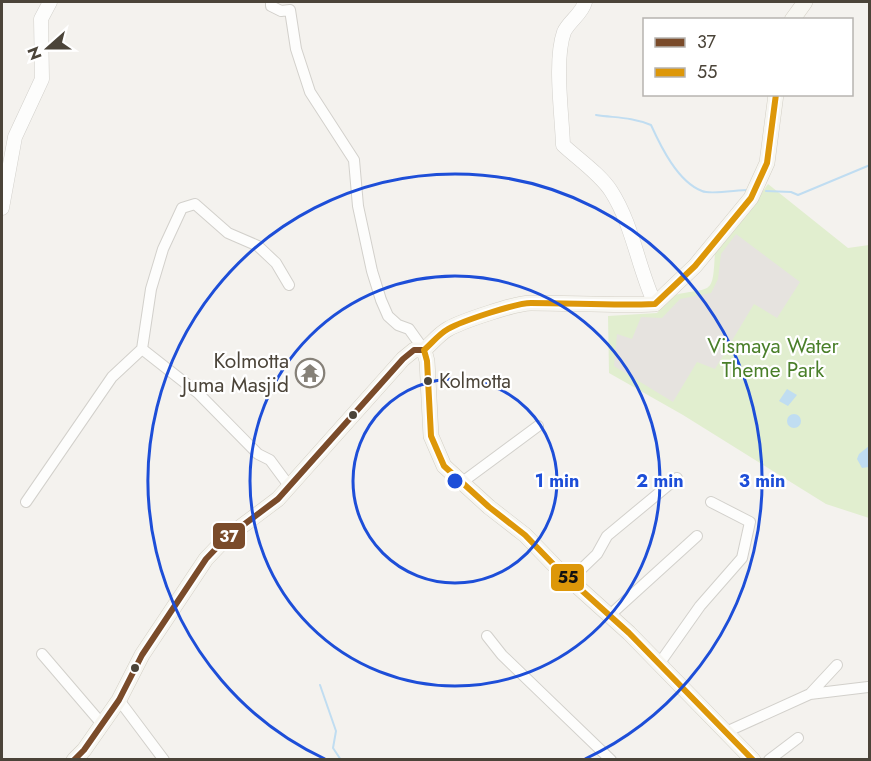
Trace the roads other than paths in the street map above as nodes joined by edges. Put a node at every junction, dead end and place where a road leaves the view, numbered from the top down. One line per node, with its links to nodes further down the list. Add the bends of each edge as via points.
1 (50, 2): 7 (street, via 42,19 42,79 15,137)
2 (271, 2): 11 (street, via 281,11 290,10 296,50 310,92 354,160 358,206 372,271 388,316 409,329)
3 (585, 2): 9 (street, via 564,31 560,71 563,145 610,189)
4 (805, 2): 5 (main road)
5 (793, 18)
6 (776, 96): 9 (main road, via 767,164 751,198 695,266)
7 (2, 208)
8 (289, 285): 10 (street, via 276,263 258,246 228,233 195,204 182,207 151,289)
9 (655, 304): 11 (main road, via 530,303 459,324)
10 (142, 349): 15 (street, via 198,393 258,454 270,460); 16 (street, via 112,377)
11 (424, 350): 14 (main road, via 431,435 444,466); 15 (main road, via 414,350 392,370)
12 (538, 426): 14 (street)
13 (677, 478): 19 (street, via 607,536 597,554)
14 (461, 483): 19 (main road, via 525,535)
15 (290, 487): 27 (main road, via 206,559 142,655)
16 (26, 502)
17 (711, 502): 23 (street, via 750,522 742,558 700,606)
18 (697, 536): 20 (street)
19 (570, 580): 20 (main road)
20 (610, 615): 23 (main road)
21 (488, 636): 33 (street, via 534,687)
22 (42, 654): 28 (street)
23 (659, 664): 29 (main road)
24 (837, 665): 26 (street)
25 (868, 687): 26 (street)
26 (810, 694): 29 (street)
27 (119, 700): 28 (main road); 32 (street)
28 (102, 724): 31 (main road)
29 (726, 732): 34 (main road)
30 (798, 738): 35 (street)
31 (74, 759)
32 (164, 759)
33 (611, 759)
34 (753, 759)
35 (769, 759)

